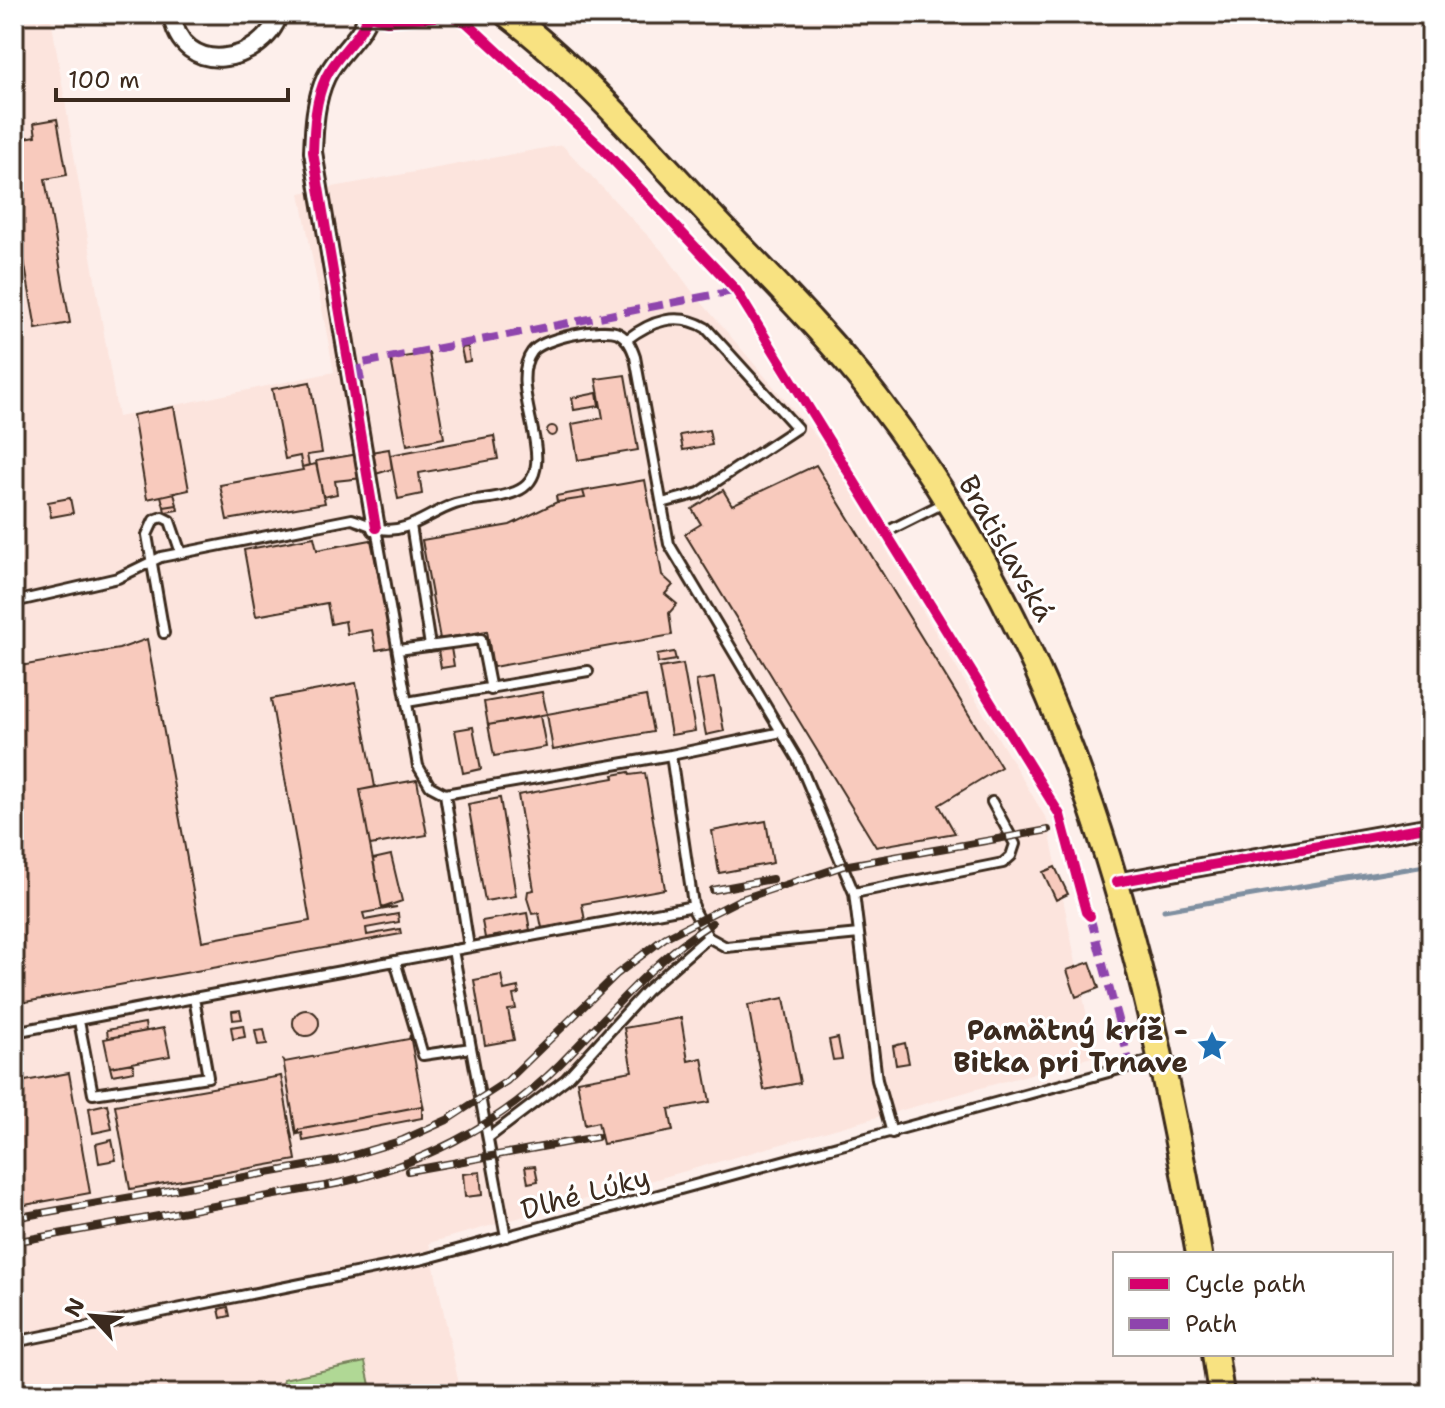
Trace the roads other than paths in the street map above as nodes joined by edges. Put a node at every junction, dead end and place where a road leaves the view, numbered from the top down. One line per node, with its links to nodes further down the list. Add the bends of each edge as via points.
1 (172, 14): 2 (street, via 185,48 214,58 260,42)
2 (279, 14)
3 (369, 14): 9 (street, via 326,76 315,113 313,152)
4 (507, 14): 6 (main road, Bratislavská, via 568,67 820,328 901,431)
5 (626, 340): 7 (lane, via 635,357); 7 (lane, via 644,327 690,319 706,328 797,428 699,493); 8 (lane, via 606,329 544,342 533,350 524,382 537,464 534,475 514,493 457,503)
6 (947, 502): 10 (lane); 25 (main road, Bratislavská, via 1043,678 1086,785)
7 (662, 503): 20 (lane, via 669,544)
8 (411, 525): 9 (lane); 15 (lane)
9 (376, 528): 11 (lane, via 352,519); 16 (lane)
10 (886, 532)
11 (181, 553): 12 (lane); 12 (lane, via 170,521 162,517 154,520 147,535)
12 (152, 562): 13 (lane, via 118,578); 14 (lane)
13 (14, 602)
14 (164, 633)
15 (430, 646): 16 (lane); 18 (lane, via 481,639)
16 (398, 650): 19 (lane)
17 (588, 671): 18 (lane)
18 (491, 690): 19 (lane)
19 (407, 702): 22 (lane, via 422,776)
20 (782, 732): 21 (lane); 26 (lane)
21 (671, 755): 22 (lane); 27 (lane)
22 (445, 794): 30 (lane)
23 (992, 802): 26 (lane, via 1015,844 1003,863)
24 (1431, 826): 25 (street)
25 (1116, 882): 37 (main road, Bratislavská)
26 (854, 893): 28 (lane)
27 (694, 906): 29 (lane); 30 (lane)
28 (859, 934): 29 (lane, via 726,947); 38 (lane, via 877,1080)
29 (708, 937): 39 (lane, via 646,991 566,1079)
30 (469, 947): 31 (lane)
31 (453, 950): 32 (lane); 36 (lane)
32 (395, 961): 33 (lane); 36 (lane, via 423,1055)
33 (194, 998): 34 (lane); 34 (lane, via 208,1077 93,1094)
34 (79, 1021): 35 (lane)
35 (14, 1032)
36 (471, 1048): 39 (lane)
37 (1161, 1057): 38 (lane, Dlhé Lúky); 41 (main road, Bratislavská)
38 (892, 1133): 40 (lane, Dlhé Lúky)
39 (488, 1138): 40 (lane)
40 (506, 1237): 42 (lane, Dlhé Lúky, via 424,1259)
41 (1199, 1252)
42 (14, 1342)
43 (1215, 1356): 44 (main road)
44 (1221, 1394)

